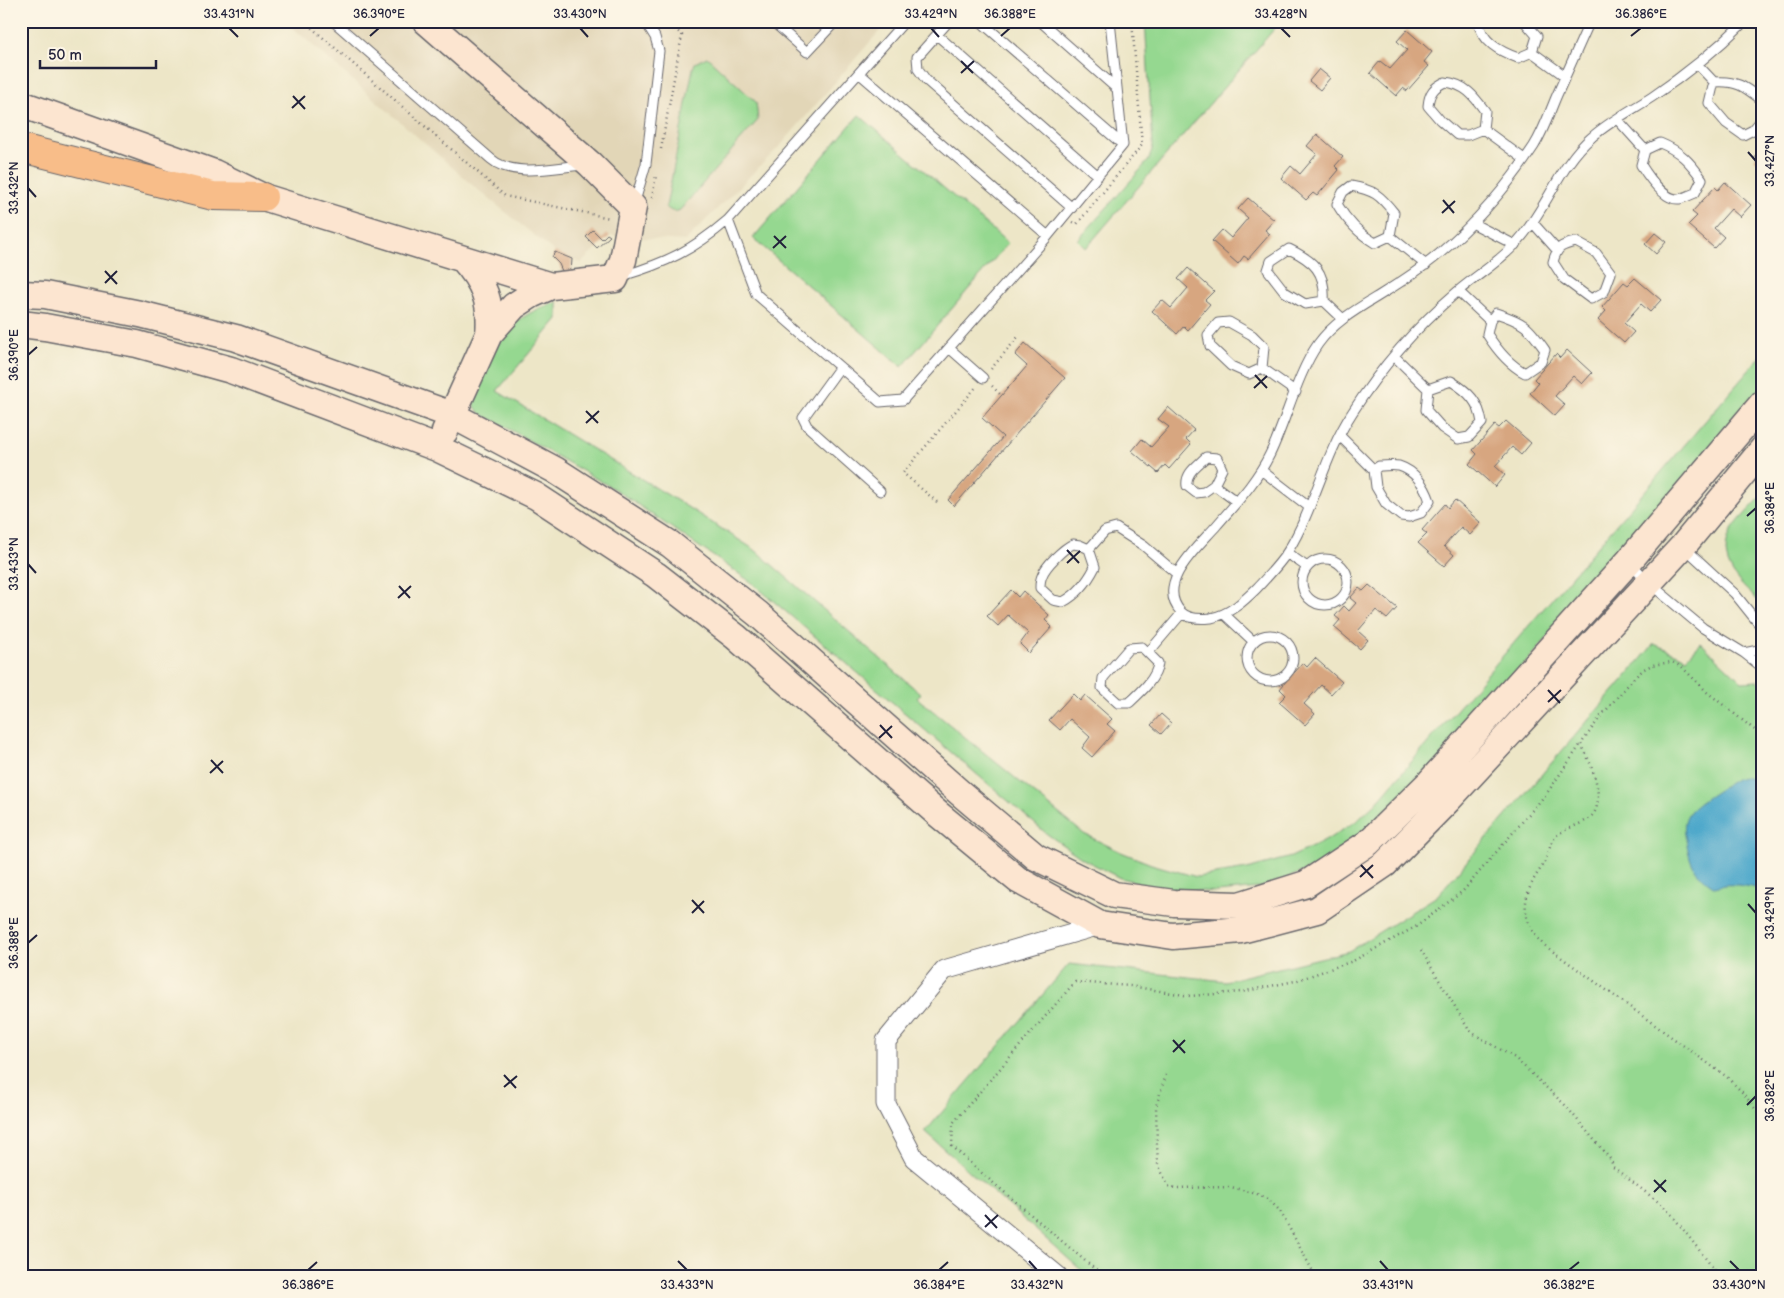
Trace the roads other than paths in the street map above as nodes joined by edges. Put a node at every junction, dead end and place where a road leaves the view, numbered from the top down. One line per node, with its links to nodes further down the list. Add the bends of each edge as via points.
1 (333, 21): 32 (lane, via 502,167 514,170)
2 (426, 21): 32 (main road)
3 (645, 21): 35 (lane, via 655,37 658,51 646,164)
4 (772, 21): 5 (lane, via 808,52)
5 (836, 21)
6 (905, 21): 19 (lane)
7 (949, 21): 16 (lane)
8 (980, 21): 28 (lane)
9 (1040, 21): 22 (lane)
10 (1101, 21): 15 (lane)
11 (1478, 21): 17 (lane, via 1483,37 1500,52 1518,58)
12 (1524, 21): 17 (lane, via 1537,36)
13 (1590, 21): 20 (lane)
14 (1745, 21): 18 (lane)
15 (1110, 25): 22 (lane)
16 (937, 35): 33 (lane); 36 (lane, via 917,57 918,69 926,80)
17 (1532, 52): 20 (lane)
18 (1697, 64): 21 (lane); 26 (lane)
19 (860, 74): 37 (lane); 40 (lane)
20 (1565, 76): 31 (lane, via 1536,144)
21 (1714, 82): 23 (lane, via 1742,85); 25 (lane, via 1709,103 1726,123 1743,134 1753,130)
22 (1116, 88): 28 (lane)
23 (1763, 101)
24 (21, 104): 34 (main road, via 214,173)
25 (1763, 118)
26 (1616, 119): 30 (lane); 39 (lane, via 1582,145 1567,164)
27 (1483, 129): 27 (lane, via 1485,111 1475,98 1457,83 1445,82 1434,87 1428,106 1456,135 1468,135); 31 (lane)
28 (1123, 145): 33 (lane)
29 (21, 148): 34 (highway, via 213,196)
30 (1645, 150): 30 (lane, via 1641,165 1651,181 1678,199 1695,193 1702,179 1690,162 1660,143)
31 (1524, 159): 38 (lane, via 1488,209)
32 (590, 164): 35 (main road)
33 (1098, 176): 36 (lane)
34 (263, 197): 44 (main road)
35 (633, 207): 46 (main road, via 623,260)
36 (1072, 208): 40 (lane)
37 (728, 220): 46 (lane, via 675,258); 57 (lane, via 756,294)
38 (1472, 223): 42 (lane); 45 (lane)
39 (1533, 224): 42 (lane); 43 (lane)
40 (1048, 236): 55 (lane)
41 (1390, 236): 41 (lane, via 1394,213 1386,203 1369,189 1351,186 1343,192 1337,204 1346,220 1362,236 1375,243); 45 (lane)
42 (1515, 245): 48 (lane)
43 (1557, 250): 43 (lane, via 1553,262 1564,279 1591,299 1604,292 1611,273 1596,253 1576,242)
44 (463, 259): 47 (main road); 54 (main road, via 485,292 491,318)
45 (1426, 265): 51 (lane)
46 (615, 278): 47 (main road)
47 (551, 286): 54 (main road, via 514,306)
48 (1458, 291): 52 (lane); 56 (lane)
49 (21, 294): 63 (main road, via 140,314 236,338)
50 (1324, 301): 50 (lane, via 1325,288 1319,270 1304,256 1289,249 1272,261 1268,270 1285,292 1305,304); 51 (lane)
51 (1343, 318): 61 (lane, via 1318,344)
52 (1490, 320): 52 (lane, via 1487,334 1497,350 1516,368 1525,373 1541,362 1545,350 1529,328 1496,313)
53 (21, 324): 65 (main road, via 137,344 231,370)
54 (489, 334): 63 (main road)
55 (949, 348): 57 (lane, via 903,400 880,402); 59 (lane)
56 (1394, 356): 60 (lane); 64 (lane, via 1374,379)
57 (840, 367): 70 (lane, via 803,418 807,426)
58 (1262, 368): 58 (lane, via 1264,347 1252,335 1229,322 1218,323 1208,335 1210,346 1231,366 1248,374); 61 (lane)
59 (983, 378)
60 (1428, 389): 60 (lane, via 1426,410 1442,428 1458,439 1469,438 1482,423 1480,408 1464,389 1451,381)
61 (1296, 392): 67 (lane)
62 (1763, 403): 76 (main road)
63 (452, 415): 65 (main road); 76 (main road, via 555,470 670,544 758,614 958,792 1036,856 1114,895 1174,903 1239,905 1306,884 1368,843 1430,782)
64 (1340, 436): 68 (lane); 72 (lane)
65 (437, 448): 88 (main road, via 536,496 656,575 736,637 1018,880)
66 (1763, 449): 73 (main road)
67 (1261, 470): 71 (lane); 72 (lane)
68 (1374, 470): 68 (lane, via 1376,488 1386,504 1401,516 1421,513 1430,501 1426,487 1399,466 1379,466)
69 (1214, 485): 71 (lane)
70 (880, 491)
71 (1238, 502): 78 (lane)
72 (1309, 507): 75 (lane)
73 (1683, 546): 79 (main road); 82 (lane, via 1735,594)
74 (1089, 549): 74 (lane, via 1073,544 1066,548 1042,573 1040,588 1053,600 1063,602 1075,595 1095,567); 78 (lane, via 1106,531 1116,528)
75 (1287, 553): 77 (lane); 81 (lane, via 1252,593)
76 (1629, 561): 79 (lane)
77 (1307, 567): 77 (lane, via 1302,582 1307,597 1321,605 1336,603 1342,598 1349,584 1341,564 1319,559)
78 (1177, 574): 80 (lane, via 1173,582 1173,597)
79 (1648, 582): 86 (lane, via 1703,628); 88 (main road, via 1385,864 1317,910 1241,930 1173,936)
80 (1182, 613): 81 (lane, via 1206,619); 85 (lane)
81 (1224, 614): 83 (lane)
82 (1763, 629)
83 (1254, 642): 83 (lane, via 1247,662 1254,674 1266,681 1274,681 1287,673 1292,659 1288,645 1282,639 1268,636)
84 (1763, 649): 86 (lane)
85 (1148, 652): 85 (lane, via 1142,647 1129,648 1103,678 1102,688 1118,704 1129,703 1158,670 1158,663)
86 (1744, 653): 87 (lane)
87 (1763, 668)
88 (1100, 925): 89 (street, via 944,970 886,1041 886,1104 914,1158)
89 (1059, 1277)

